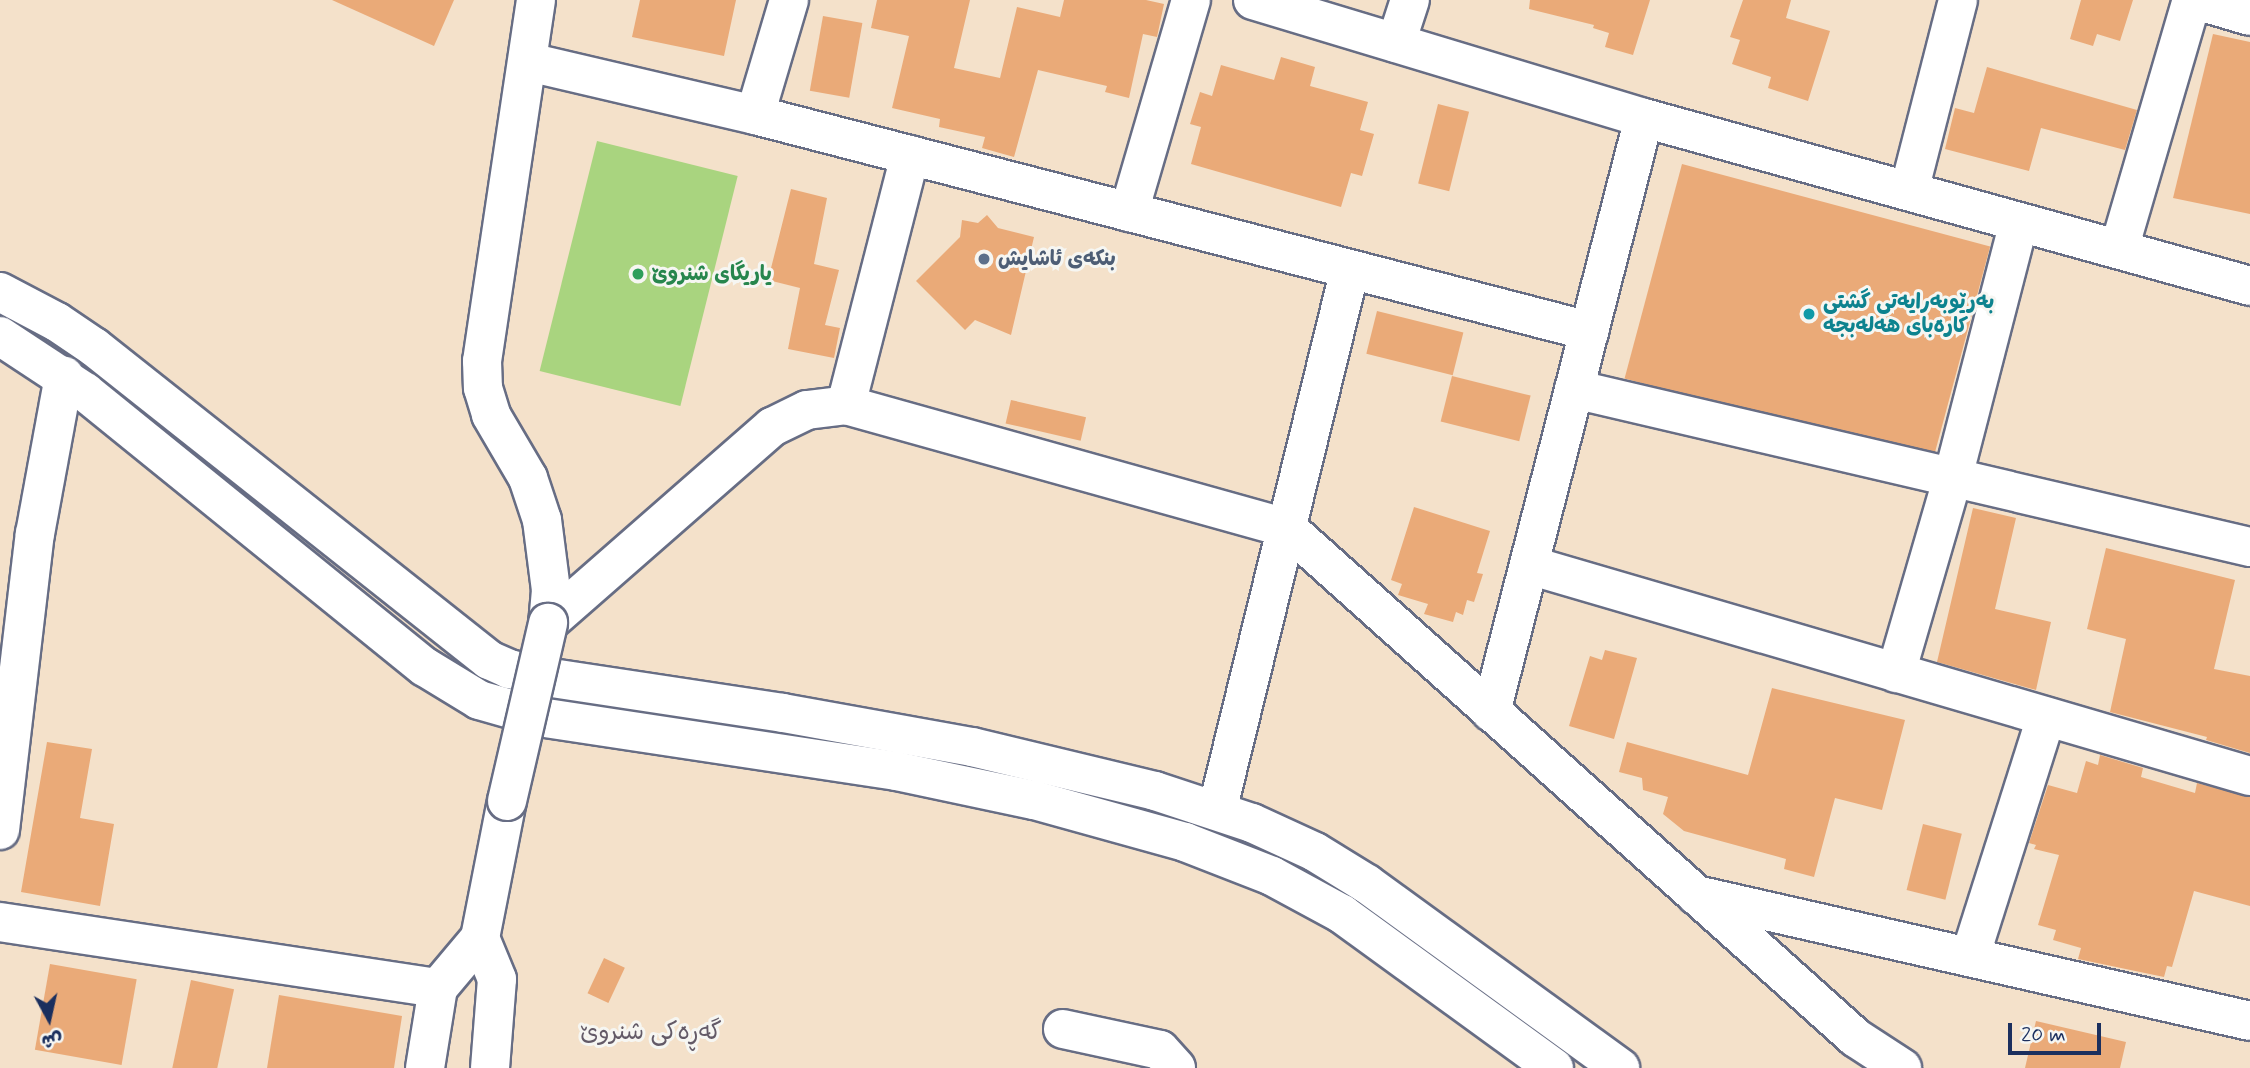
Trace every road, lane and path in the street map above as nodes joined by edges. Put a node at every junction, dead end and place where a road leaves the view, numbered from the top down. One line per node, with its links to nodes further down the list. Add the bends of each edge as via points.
1 (536, 0): 10 (street)
2 (789, 0): 11 (street)
3 (1191, 0): 15 (street)
4 (1253, 0): 9 (street)
5 (1410, 0): 9 (street)
6 (1958, 0): 14 (street)
7 (2194, 0): 8 (street); 17 (street)
8 (2250, 16)
9 (1396, 43): 12 (street)
10 (528, 62): 11 (street); 30 (street, via 482,361 491,415 528,478 542,520 551,590)
11 (755, 115): 13 (street)
12 (1644, 118): 14 (street); 21 (street)
13 (910, 155): 15 (street); 25 (street)
14 (1909, 191): 16 (street)
15 (1129, 212): 18 (street)
16 (2019, 222): 17 (street); 26 (street)
17 (2119, 249): 19 (street)
18 (1350, 269): 21 (street); 27 (street)
19 (2250, 286)
20 (0, 292): 34 (street, via 57,321 94,347 473,650 499,665 584,684 878,729)
21 (1589, 331): 24 (street)
22 (0, 336): 23 (street)
23 (64, 376): 36 (street, via 425,667 479,700 539,717 896,771); 38 (street, via 35,534)
24 (1574, 389): 26 (street); 29 (street)
25 (846, 405): 27 (street); 30 (street, via 807,410 772,427)
26 (1953, 477): 28 (street); 31 (street)
27 (1287, 528): 32 (street); 37 (street)
28 (2250, 547)
29 (1529, 565): 31 (street); 32 (street)
30 (548, 623): 41 (street, bridge)
31 (1896, 673): 33 (street)
32 (1492, 712): 39 (street)
33 (2046, 717): 35 (street); 42 (street)
34 (1017, 757): 36 (street); 37 (street)
35 (2250, 776)
36 (1008, 795): 49 (street, via 1185,842 1309,894)
37 (1217, 811): 50 (street, via 1281,835 1367,884)
38 (0, 829)
39 (1692, 894): 42 (street); 51 (street, via 1856,1038)
40 (0, 922): 43 (street)
41 (481, 937): 43 (street); 47 (street, via 497,979)
42 (1970, 957): 44 (street)
43 (438, 988): 46 (street)
44 (2250, 1021)
45 (1063, 1029): 48 (street, via 1160,1050)
46 (425, 1068)
47 (489, 1068)
48 (1176, 1068)
49 (1554, 1068)
50 (1620, 1068)
51 (1902, 1068)

